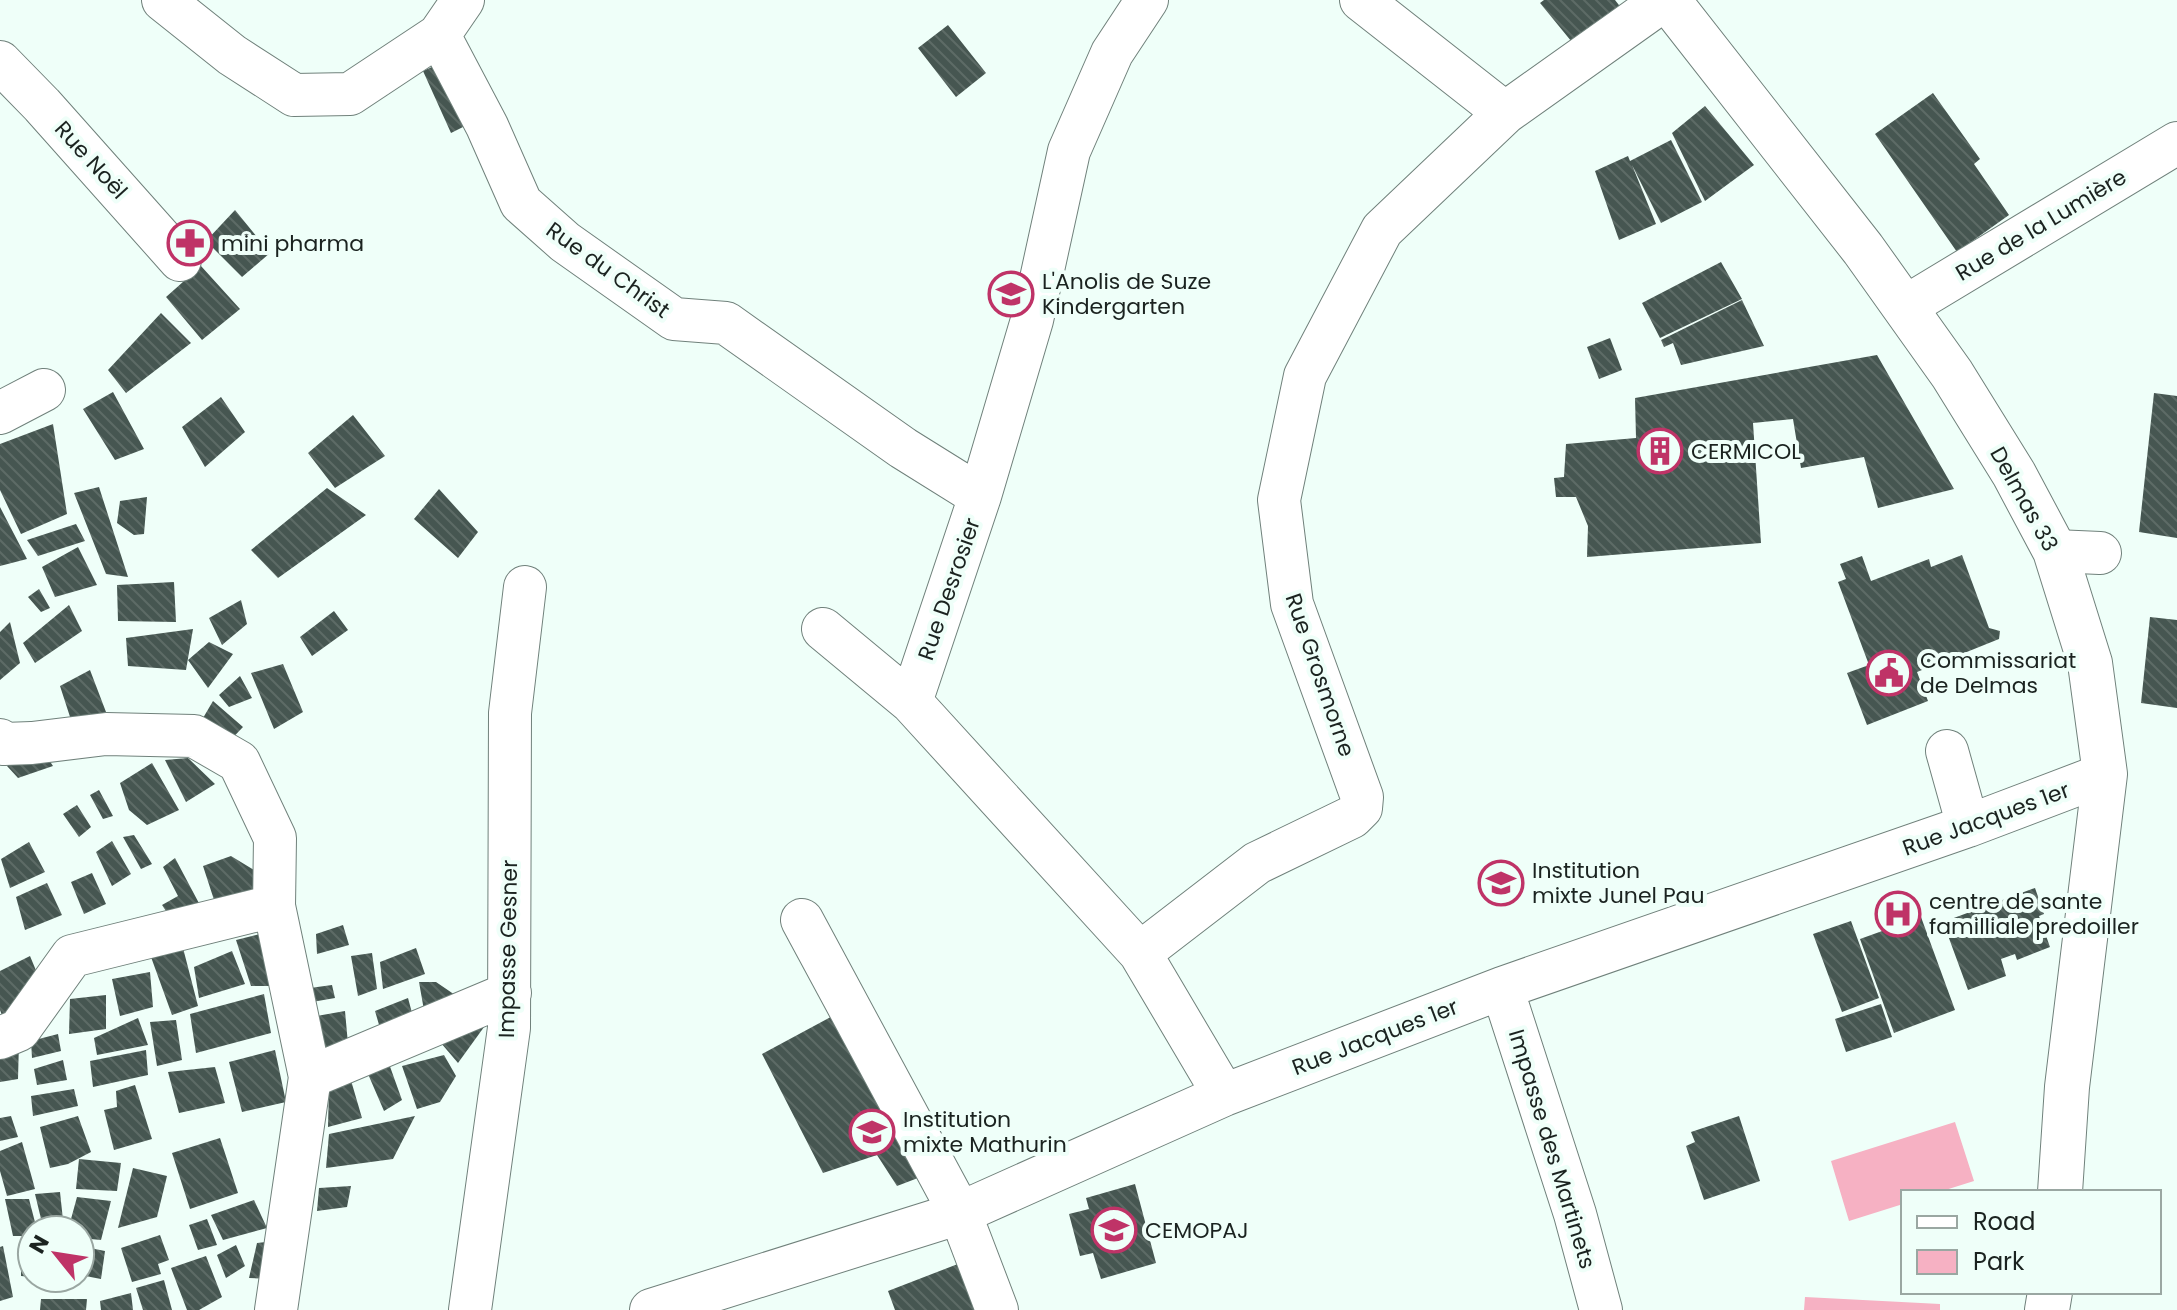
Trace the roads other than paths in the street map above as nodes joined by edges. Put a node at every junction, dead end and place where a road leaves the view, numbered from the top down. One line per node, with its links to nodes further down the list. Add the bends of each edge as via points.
1 (463, 0): 6 (street)
2 (1147, 0): 14 (street, Rue Desrosier, via 1112,53 1069,151 1032,320)
3 (1361, 0): 8 (street)
4 (1666, 0): 8 (street, Rue Grosmorne); 11 (main road, Delmas 33)
5 (179, 5): 6 (street, via 232,55 294,95 350,94)
6 (439, 35): 14 (street, Rue du Christ, via 521,203 565,242 674,319 726,323)
7 (0, 62): 10 (street, Rue Noël)
8 (1505, 113): 26 (street, Rue Grosmorne, via 1382,230 1305,376 1279,500 1292,604 1362,797 1361,808 1257,863)
9 (2177, 143): 11 (street, Rue de la Lumière)
10 (180, 260)
11 (1905, 307): 15 (main road, Delmas 33, via 1968,399)
12 (44, 390): 13 (street)
13 (0, 413)
14 (980, 496): 19 (street, Rue Desrosier)
15 (2055, 551): 16 (street); 22 (main road, Delmas 33, via 2090,663)
16 (2100, 553)
17 (525, 587): 28 (street, Impasse Gesner, via 510,713)
18 (823, 629): 19 (street)
19 (911, 702): 26 (street)
20 (0, 740): 24 (street, via 4,744 106,734 194,736 239,762 275,838)
21 (1947, 751): 23 (street)
22 (2105, 774): 23 (street, Rue Jacques 1er); 32 (main road, Delmas 33, via 2067,1087)
23 (1968, 826): 27 (street, Rue Jacques 1er)
24 (274, 906): 29 (street, via 72,956 19,1030); 30 (street)
25 (802, 920): 33 (street)
26 (1140, 953): 31 (street)
27 (1502, 988): 31 (street, Rue Jacques 1er); 38 (street, Impasse des Martinets)
28 (510, 993): 30 (street); 35 (street, Impasse Gesner)
29 (0, 1038)
30 (310, 1077): 34 (street)
31 (1224, 1095): 33 (street, Rue Jacques 1er)
32 (2060, 1190)
33 (960, 1213): 36 (street, Rue Jacques 1er); 37 (street)
34 (276, 1310)
35 (470, 1310)
36 (651, 1310)
37 (997, 1310)
38 (1601, 1310)

